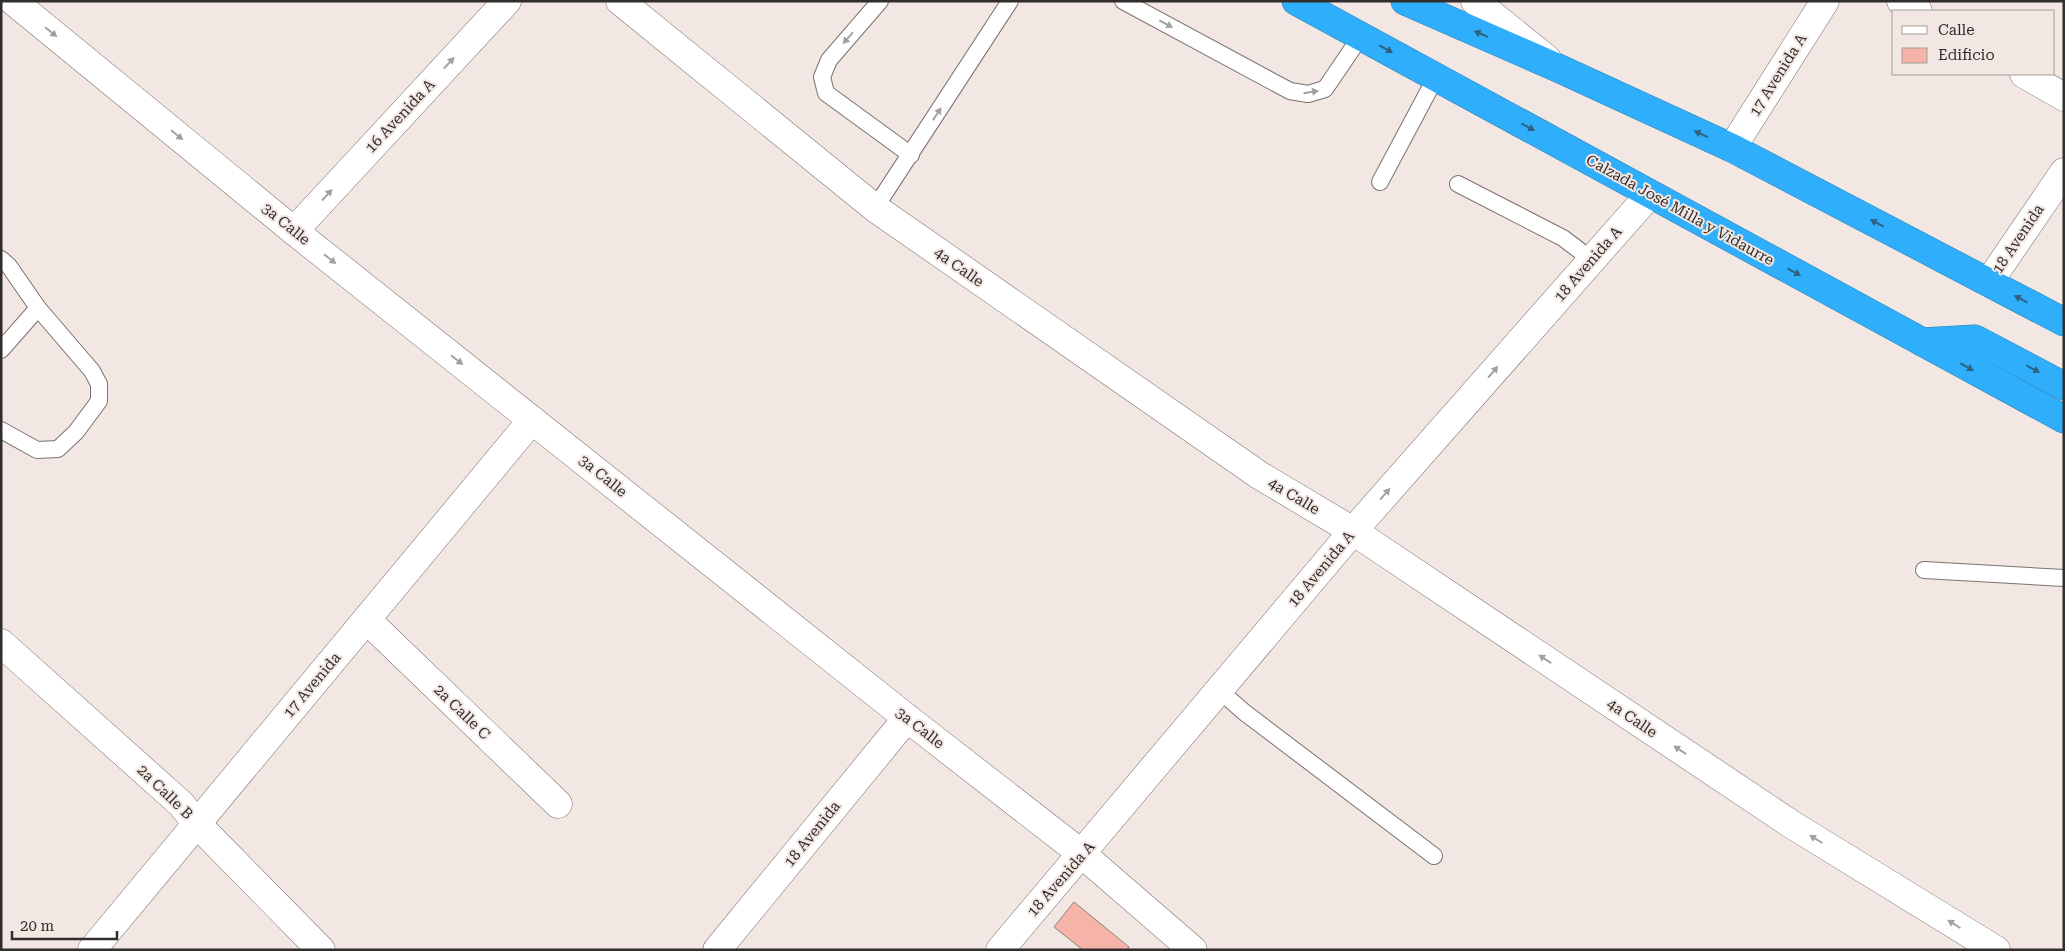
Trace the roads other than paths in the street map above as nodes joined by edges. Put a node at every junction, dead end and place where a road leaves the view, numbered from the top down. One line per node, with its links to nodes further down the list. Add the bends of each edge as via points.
1 (13, 1): 25 (street, 3a Calle, one-way to 25)
2 (507, 1): 25 (street, 16 Avenida A, one-way to 2)
3 (620, 1): 24 (street, 4a Calle)
4 (880, 1): 19 (lane, one-way to 19, via 829,60 822,77 826,93)
5 (1010, 1): 19 (lane, one-way to 5)
6 (1123, 1): 13 (lane, one-way to 13, via 1290,91 1308,94 1325,89)
7 (1296, 1): 13 (highway, Calzada José Milla y Vidaurre)
8 (1405, 1): 14 (highway, one-way to 8)
9 (1475, 1): 14 (street)
10 (1825, 1): 18 (street, 17 Avenida A)
11 (1900, 1): 12 (street)
12 (1916, 10)
13 (1361, 36): 16 (highway, Calzada José Milla y Vidaurre, one-way to 16)
14 (1558, 68): 18 (highway, one-way to 14)
15 (2026, 75): 17 (street)
16 (1436, 77): 21 (lane); 23 (highway, Calzada José Milla y Vidaurre, one-way to 23)
17 (2064, 97)
18 (1732, 148): 28 (highway, one-way to 18)
19 (910, 155): 24 (lane)
20 (2064, 172): 28 (street, 18 Avenida)
21 (1380, 182)
22 (1458, 184): 27 (lane, via 1563,238)
23 (1650, 194): 27 (street, 18 Avenida A); 31 (highway, Calzada José Milla y Vidaurre, one-way to 31)
24 (875, 208): 37 (street, 4a Calle, via 1259,475)
25 (294, 230): 34 (street, 3a Calle, one-way to 34)
26 (1, 259): 29 (lane)
27 (1592, 260): 37 (street, 18 Avenida A, one-way to 27)
28 (1989, 282): 30 (highway, one-way to 28)
29 (38, 308): 32 (lane); 36 (lane, via 92,371 99,384 99,401 76,432 58,449 37,450)
30 (2064, 322)
31 (1922, 342): 33 (highway, one-way to 33, via 1975,339); 35 (highway, Calzada José Milla y Vidaurre, one-way to 35)
32 (1, 350)
33 (2064, 386)
34 (532, 420): 40 (street, 17 Avenida); 43 (street, 3a Calle)
35 (2064, 420)
36 (1, 430)
37 (1353, 531): 42 (street, 18 Avenida A); 53 (street, 4a Calle, one-way to 37, via 1791,824)
38 (1924, 570): 39 (lane)
39 (2064, 578)
40 (367, 620): 44 (street, 2a Calle C); 45 (street, 17 Avenida)
41 (1, 643): 45 (street, 2a Calle B, via 181,804)
42 (1219, 690): 46 (street, 18 Avenida A); 47 (lane)
43 (908, 718): 46 (street, 3a Calle); 50 (street, 18 Avenida)
44 (558, 804)
45 (197, 824): 48 (street, 17 Avenida); 49 (street, 2a Calle B)
46 (1082, 854): 51 (street, 18 Avenida A); 52 (street, 3a Calle)
47 (1434, 856)
48 (92, 950)
49 (321, 950)
50 (717, 950)
51 (1000, 950)
52 (1193, 950)
53 (1996, 950)

